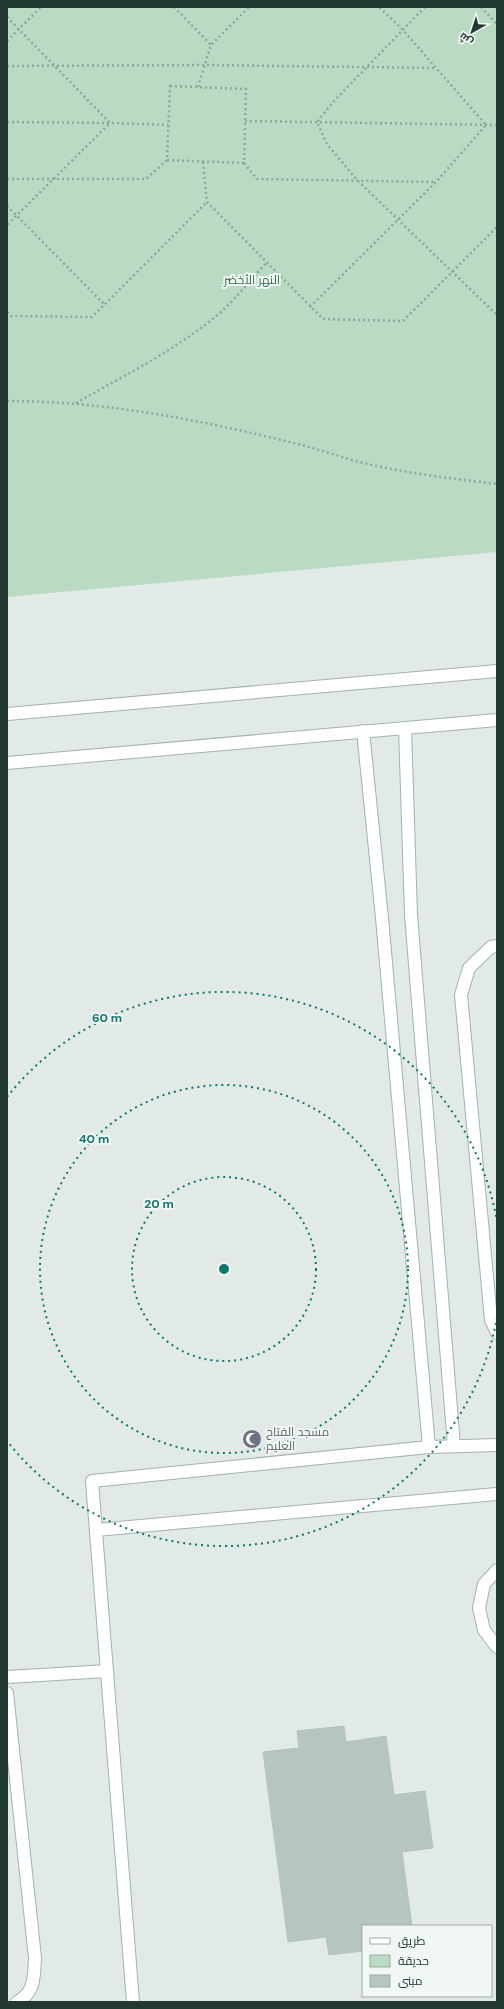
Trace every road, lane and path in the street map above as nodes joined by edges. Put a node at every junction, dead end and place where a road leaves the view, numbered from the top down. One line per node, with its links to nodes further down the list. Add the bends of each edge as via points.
1 (41, 7): 9 (path)
2 (174, 7): 12 (path)
3 (249, 7): 12 (path)
4 (380, 7): 10 (path)
5 (425, 7): 10 (path)
6 (481, 7): 8 (path)
7 (7, 17): 9 (path)
8 (497, 24)
9 (18, 30): 11 (path); 13 (path)
10 (403, 30): 16 (path); 17 (path)
11 (7, 41)
12 (211, 45): 14 (path)
13 (52, 65): 14 (path); 15 (path); 21 (path)
14 (205, 65): 16 (path); 18 (path)
15 (7, 66)
16 (367, 67): 17 (path); 22 (path)
17 (436, 68): 24 (path)
18 (198, 87): 19 (path, via 246,89); 23 (path, via 170,86)
19 (245, 121): 22 (path); 28 (path)
20 (7, 122): 21 (path)
21 (110, 122): 23 (path); 29 (path)
22 (317, 122): 24 (path); 31 (path, via 327,144)
23 (169, 125): 26 (path)
24 (486, 125): 25 (path); 32 (path)
25 (497, 125)
26 (167, 160): 27 (path); 29 (path, via 146,179)
27 (204, 162): 28 (path); 33 (path)
28 (244, 164): 31 (path, via 257,179)
29 (52, 179): 30 (path); 35 (path)
30 (7, 180)
31 (357, 180): 32 (path); 36 (path)
32 (436, 182): 36 (path)
33 (207, 202): 39 (path); 41 (path)
34 (7, 206): 35 (path)
35 (17, 216): 37 (path); 41 (path)
36 (398, 218): 40 (path); 42 (path)
37 (7, 225)
38 (497, 227): 40 (path)
39 (267, 262): 42 (path); 46 (path, via 222,311 194,333)
40 (453, 271): 42 (path, via 403,321 323,319); 44 (path)
41 (104, 304): 43 (path, via 92,317 11,316)
42 (310, 307)
43 (7, 312)
44 (497, 315)
45 (7, 401): 46 (path)
46 (74, 404): 47 (path, via 164,416 302,446 370,465 442,478)
47 (497, 484)
48 (497, 671): 49 (street)
49 (7, 714)
50 (497, 720): 51 (street)
51 (405, 728): 52 (street); 57 (street, via 411,915)
52 (363, 731): 53 (street); 58 (street)
53 (7, 763)
54 (497, 946): 55 (street, via 491,947 469,968 461,995 491,1320)
55 (497, 1334)
56 (497, 1444): 57 (street)
57 (454, 1446): 58 (street)
58 (429, 1447): 60 (street, via 92,1481)
59 (497, 1494): 60 (street)
60 (96, 1530): 63 (street)
61 (497, 1570): 62 (street, via 484,1584 479,1608 484,1630)
62 (497, 1647)
63 (107, 1671): 64 (street); 67 (street)
64 (7, 1677)
65 (7, 1693): 66 (street, via 35,1958 34,1982 24,1999)
66 (17, 2002)
67 (133, 2002)

